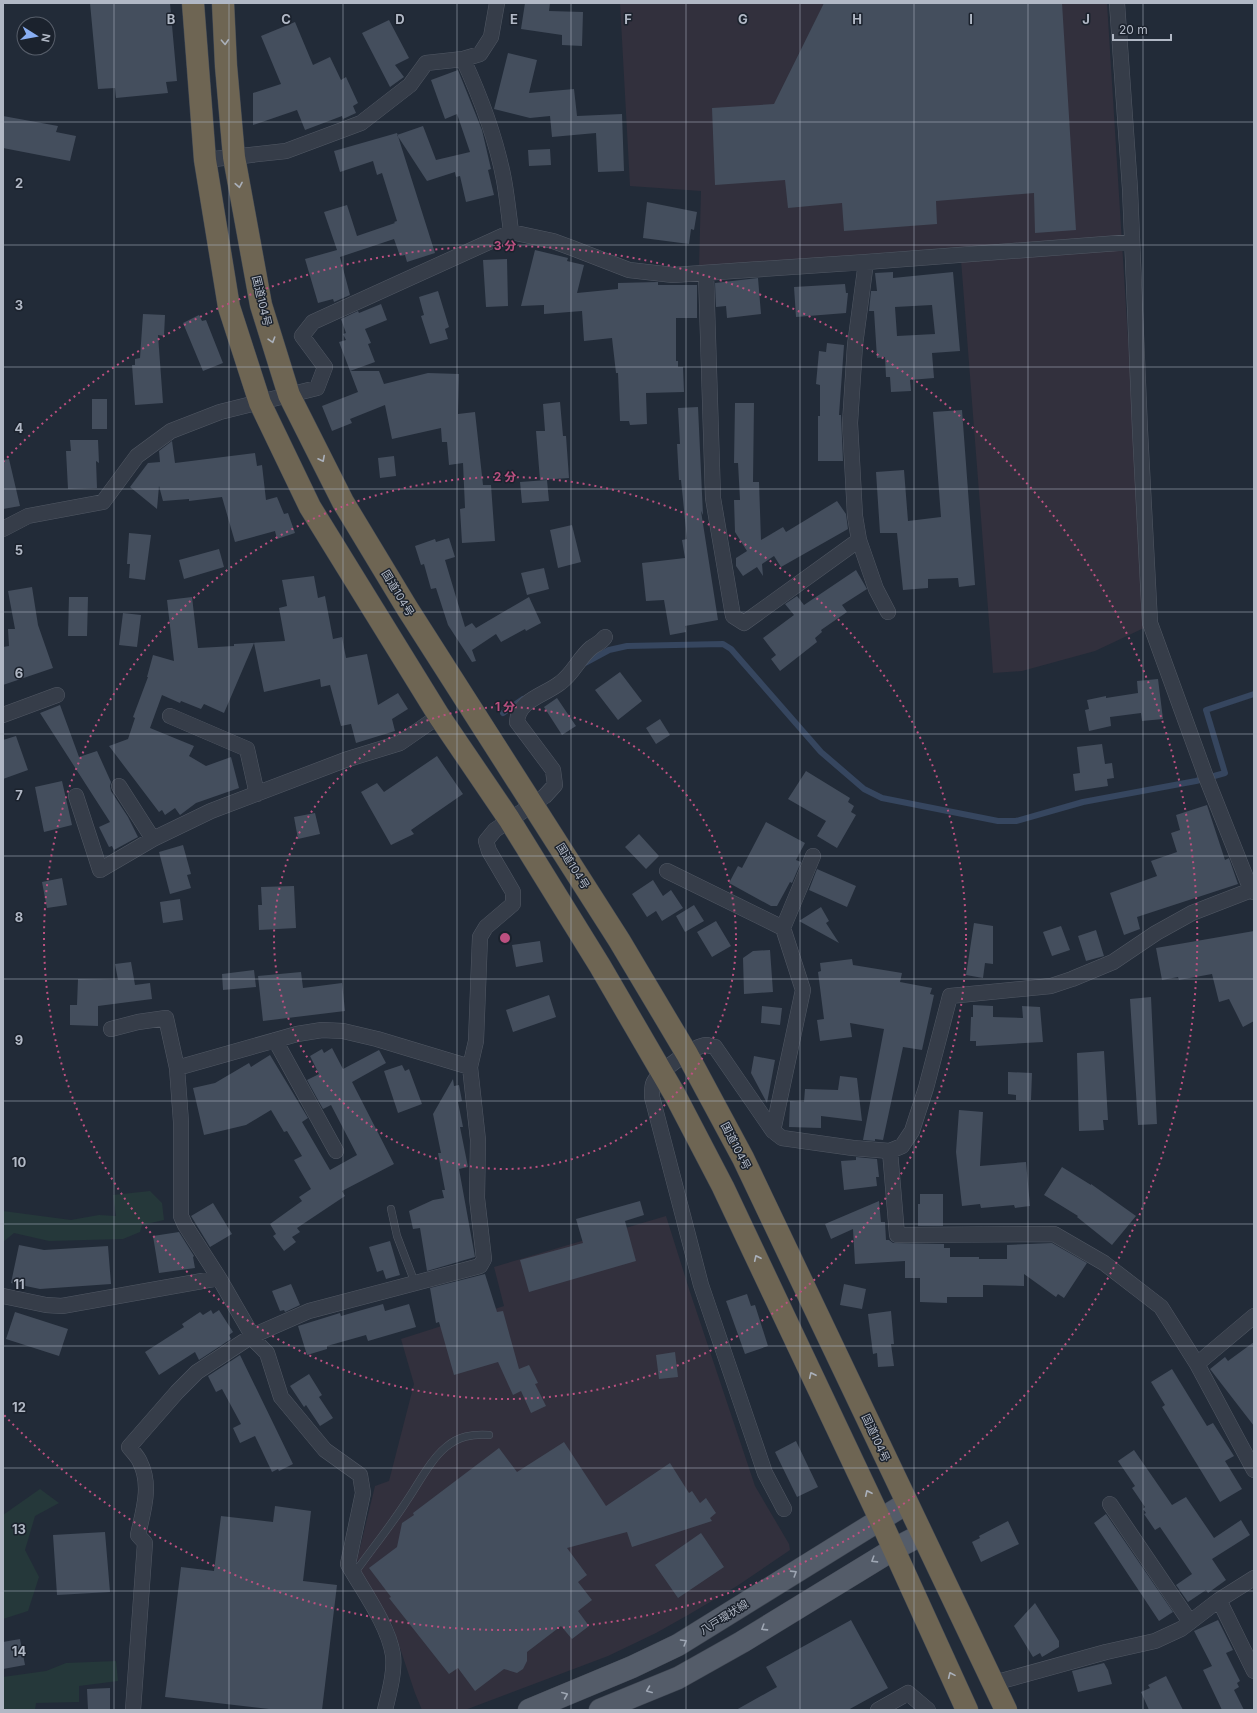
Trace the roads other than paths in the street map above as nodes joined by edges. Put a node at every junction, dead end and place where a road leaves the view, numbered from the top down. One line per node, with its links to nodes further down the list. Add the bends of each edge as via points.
1 (193, 3): 7 (highway)
2 (223, 3): 6 (highway, 国道104号, one-way to 6)
3 (497, 3): 5 (street, via 491,37 480,54)
4 (1117, 3): 9 (street)
5 (463, 59): 6 (street, via 426,63 410,85 361,123 328,137 286,151); 8 (street, via 493,136 504,180)
6 (234, 156): 7 (street); 12 (highway, 国道104号, one-way to 12, via 261,305)
7 (205, 160): 13 (highway, via 229,307)
8 (511, 232): 11 (street, via 566,246 629,270 673,274); 12 (street, via 313,322 302,336 325,367 317,388)
9 (1132, 242): 10 (street); 30 (street, via 1150,623 1206,777)
10 (866, 262): 11 (street); 15 (street, via 855,345 850,423)
11 (706, 272): 15 (street, via 713,498 733,616 744,623)
12 (289, 395): 13 (street); 25 (highway, 国道104号, one-way to 25, via 343,502)
13 (260, 403): 14 (street, via 220,412 171,431 137,456 103,502 28,516); 21 (highway, via 310,507)
14 (3, 530)
15 (858, 540): 16 (street, via 876,589)
16 (888, 612)
17 (605, 637): 25 (street, via 601,643 591,648 560,684 523,707 517,715 517,722 553,770 555,777 555,785 551,791)
18 (56, 695): 19 (street)
19 (3, 715)
20 (170, 716): 23 (street, via 247,749)
21 (439, 716): 23 (street, via 400,743 345,760); 26 (highway)
22 (119, 786): 27 (street)
23 (257, 794): 27 (street, via 200,816)
24 (76, 796): 27 (street, via 100,870)
25 (532, 803): 26 (street); 34 (highway, 国道104号, via 619,940)
26 (509, 819): 35 (street, via 486,841 489,851 513,892 513,904 486,927 480,937 476,1041); 37 (highway)
27 (153, 839)
28 (813, 856): 31 (street)
29 (667, 871): 31 (street)
30 (1253, 890): 40 (street, via 1192,913 1113,962 1072,979 1050,986 950,996 912,1131 902,1146)
31 (783, 928): 38 (street, via 803,990)
32 (111, 1029): 36 (street, via 166,1018)
33 (275, 1040): 35 (street, via 322,1030 343,1031); 36 (street); 39 (street)
34 (687, 1054): 37 (street); 38 (street, via 705,1045 715,1047); 50 (highway, 国道104号, via 743,1158)
35 (470, 1067): 43 (street, via 478,1140 477,1198 484,1259 480,1266)
36 (177, 1068): 42 (street, via 181,1122 181,1216 184,1225)
37 (662, 1072): 52 (street, via 653,1084 652,1097 701,1285 765,1473); 53 (highway, one-way to 37, via 723,1187)
38 (773, 1131): 40 (street, via 782,1138)
39 (336, 1151)
40 (890, 1151): 47 (street, via 897,1235 1054,1234 1104,1263 1161,1307)
41 (391, 1209): 43 (lane, via 397,1236)
42 (219, 1278): 44 (street, via 62,1306); 46 (street)
43 (415, 1283): 46 (street, via 309,1311)
44 (3, 1296)
45 (1254, 1316): 47 (street)
46 (252, 1336): 56 (street, via 267,1353 281,1397 325,1450 360,1475 363,1493 348,1564); 62 (street, via 197,1372 129,1447 140,1462 146,1482 138,1535 145,1543)
47 (1197, 1364): 49 (street)
48 (489, 1435): 56 (lane, via 472,1434 446,1447)
49 (1254, 1470)
50 (907, 1503): 53 (main road, 八戸環状線); 54 (highway, 国道104号)
51 (1110, 1504): 59 (street)
52 (784, 1509)
53 (880, 1519): 55 (highway); 64 (main road, 八戸環状線, one-way to 53, via 678,1645)
54 (921, 1535): 55 (main road); 61 (highway, 国道104号)
55 (894, 1549): 65 (main road, one-way to 65, via 678,1678); 68 (highway, one-way to 55)
56 (354, 1574): 63 (street, via 385,1630 393,1656 391,1683)
57 (1254, 1578): 58 (street)
58 (1219, 1600): 59 (street); 60 (street)
59 (1190, 1622): 61 (street, via 1181,1630 1155,1641)
60 (1254, 1671)
61 (994, 1683): 69 (highway, 国道104号)
62 (134, 1710)
63 (384, 1710)
64 (529, 1710)
65 (600, 1710)
66 (878, 1710): 67 (street, via 908,1693)
67 (928, 1710)
68 (967, 1710)
69 (1006, 1710)

